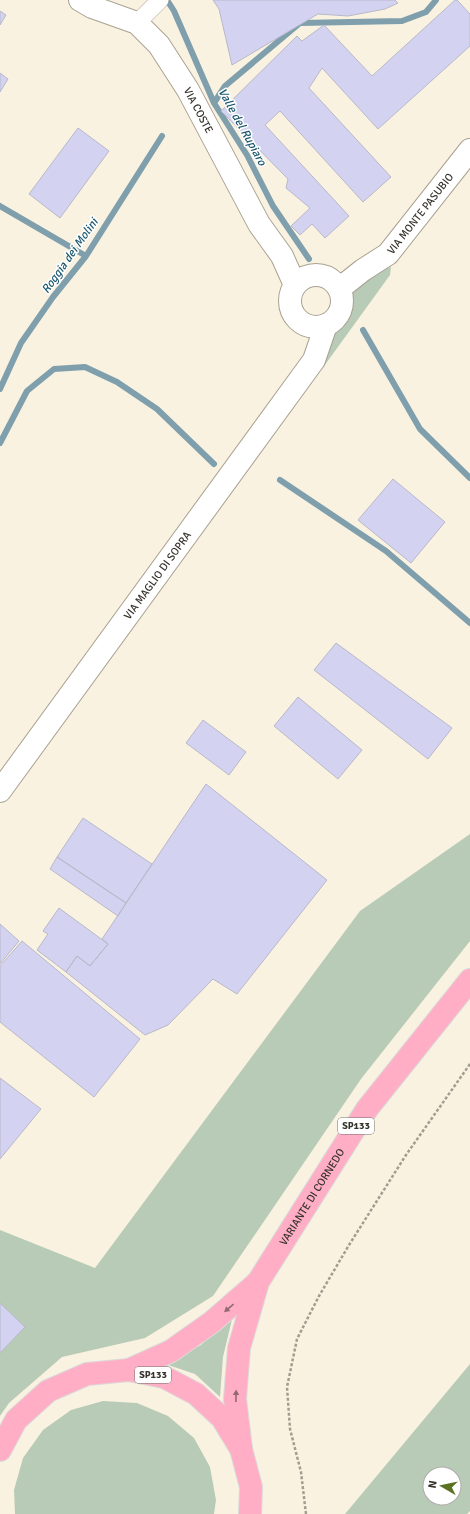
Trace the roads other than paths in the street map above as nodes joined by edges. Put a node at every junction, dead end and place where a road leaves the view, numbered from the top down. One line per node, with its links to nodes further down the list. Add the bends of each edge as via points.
1 (80, 0): 3 (street, VIA COSTE, via 92,7)
2 (160, 0): 3 (street)
3 (137, 23): 5 (street, VIA COSTE, via 159,45 188,90 259,224 282,256)
4 (470, 150): 5 (street, VIA MONTE PASUBIO, via 388,254 363,270)
5 (317, 282): 6 (street, via 342,297 342,306 334,321); 6 (street, via 291,293 290,302 291,310 301,323)
6 (320, 326): 7 (street, VIA MAGLIO DI SOPRA, via 314,360)
7 (0, 791)
8 (470, 980): 9 (main road, VARIANTE DI CORNEDO / SP133, via 367,1109)
9 (258, 1282): 10 (main road, SP133, one-way to 10, via 212,1322 171,1351); 11 (main road, SP133, one-way to 9, via 235,1399 239,1348)
10 (129, 1370): 11 (main road, SP133, via 164,1377 196,1394 222,1418); 12 (main road, SP133, via 87,1374 48,1391 16,1420)
11 (241, 1449): 13 (main road, SP133, via 251,1487)
12 (0, 1450)
13 (250, 1514)

